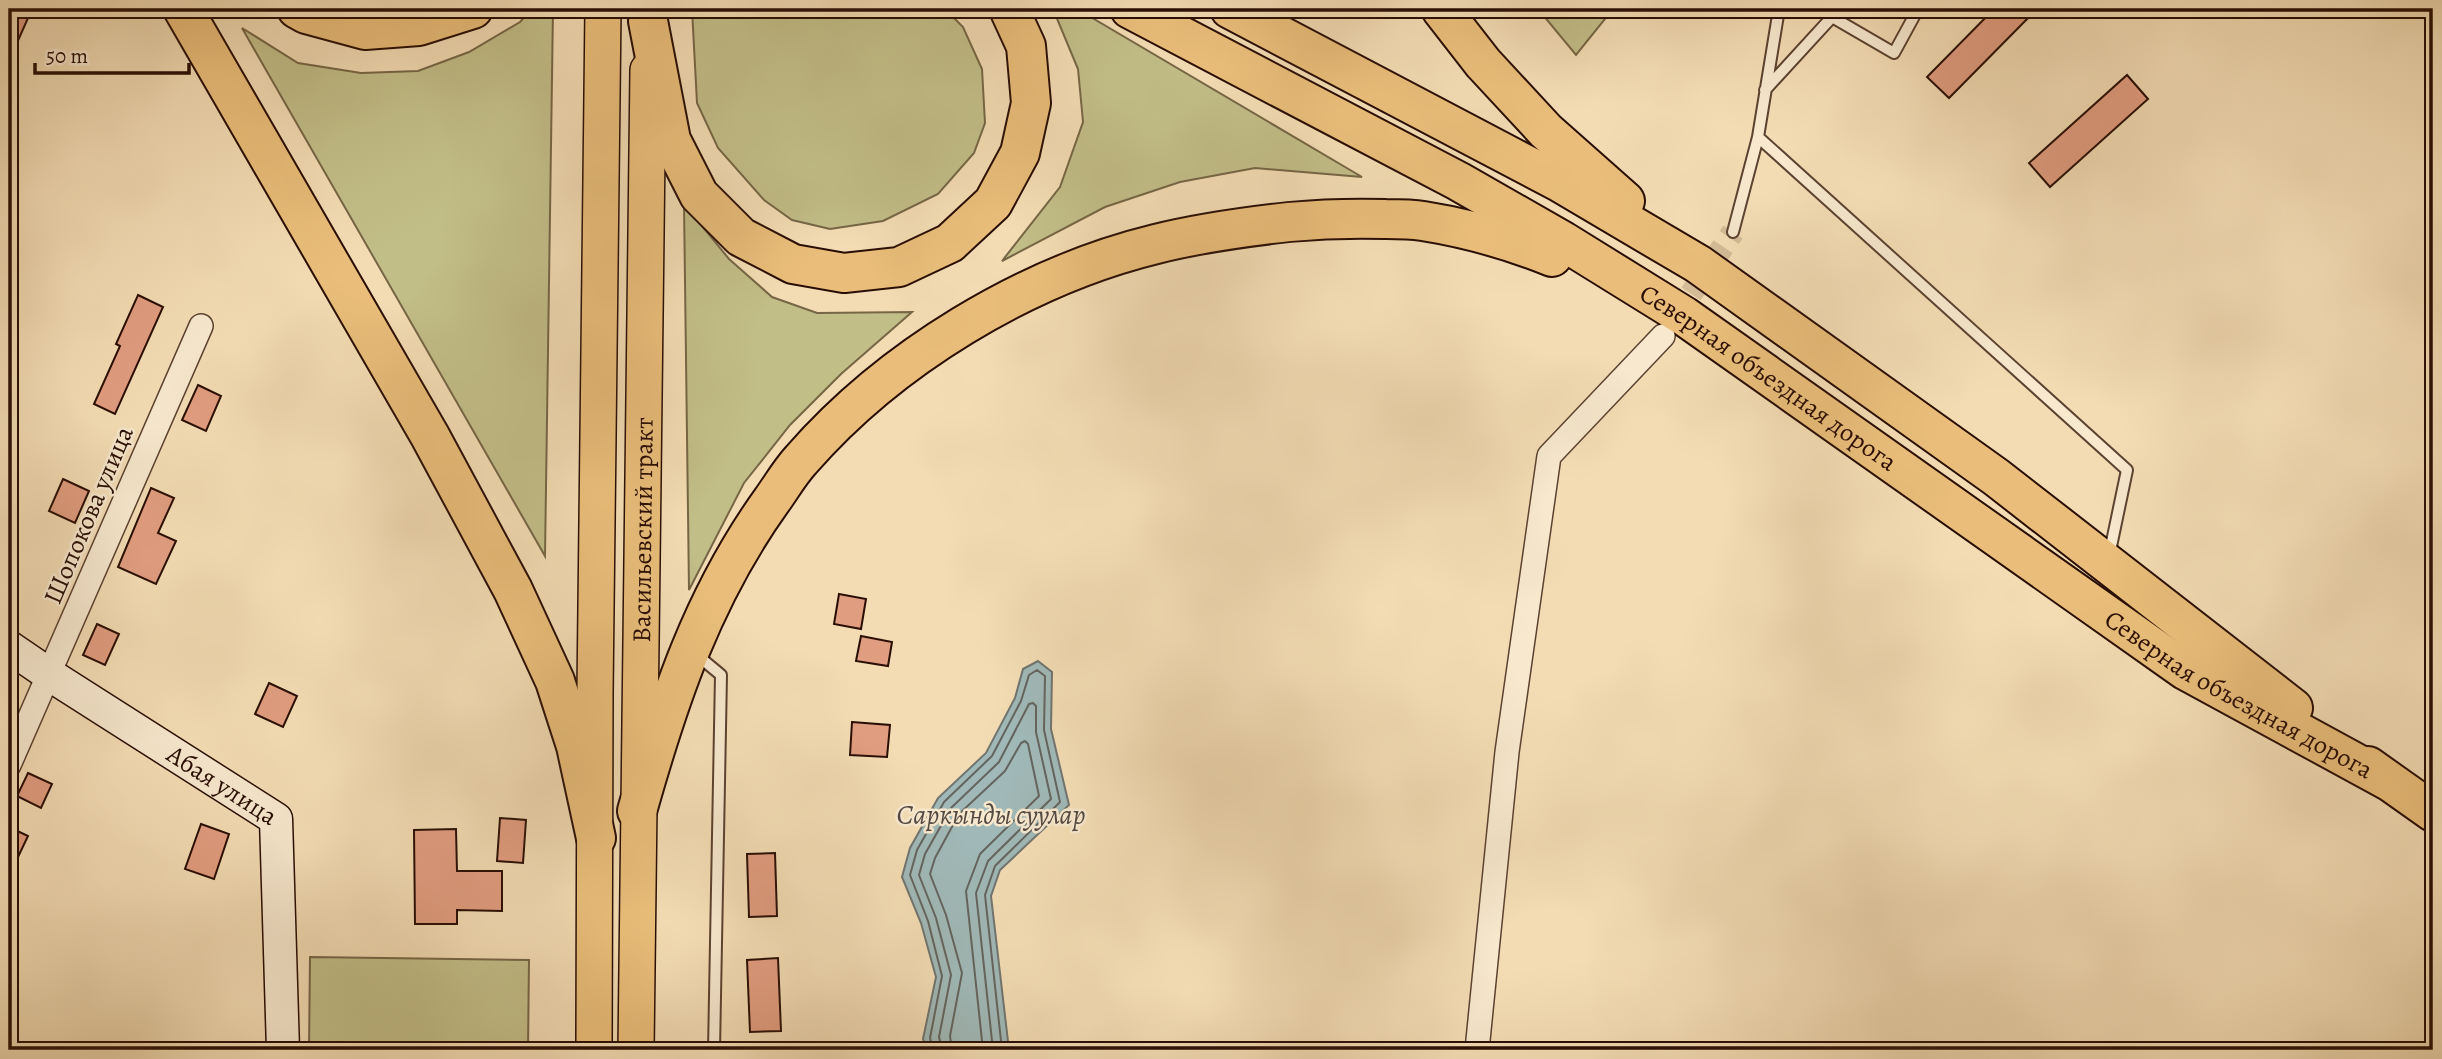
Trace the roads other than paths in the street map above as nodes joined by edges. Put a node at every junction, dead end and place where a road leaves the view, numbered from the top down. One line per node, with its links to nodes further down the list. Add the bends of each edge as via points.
1 (183, 9): 28 (highway, via 430,436 513,590 555,681 576,746)
2 (297, 9): 3 (highway, via 365,30 419,26)
3 (473, 9)
4 (603, 9): 23 (main road, Васильевский тракт)
5 (1009, 9): 11 (highway, via 1026,46 1031,103 1020,153 993,202 950,243 899,267 844,273 793,264 741,237 699,195 671,140)
6 (1130, 9): 17 (highway, Северная объездная дорога, via 1563,241)
7 (1230, 9): 15 (highway, Северная объездная дорога, via 1559,182)
8 (1441, 9): 15 (highway, via 1483,64 1546,131)
9 (1779, 9): 12 (lane)
10 (1918, 9): 12 (lane, via 1894,54 1832,18)
11 (648, 15): 22 (main road, Васильевский тракт)
12 (1764, 92): 13 (lane)
13 (1758, 137): 14 (lane); 18 (lane, via 2127,470)
14 (1733, 232)
15 (1698, 264): 18 (highway, Северная объездная дорога, via 1996,477)
16 (201, 326): 21 (street, Шопокова улица)
17 (1674, 326): 20 (highway, via 1587,271 1507,239 1420,220 1330,218 1234,228 1154,244 1068,273 989,310 914,358 850,409 800,461 751,530 712,599); 25 (highway, Северная объездная дорога, via 2186,670); 33 (street, via 1549,456 1507,752)
18 (2108, 564): 25 (highway, Северная объездная дорога)
19 (9, 647): 21 (street, Абая улица)
20 (691, 649): 26 (highway); 32 (lane, via 721,675)
21 (50, 675): 24 (street, Шопокова улица); 29 (street, Абая улица, via 276,819)
22 (639, 692): 23 (main road); 26 (main road, Васильевский тракт)
23 (595, 693): 28 (main road, Васильевский тракт)
24 (9, 765)
25 (2387, 780): 27 (highway, Северная объездная дорога)
26 (637, 811): 31 (main road, Васильевский тракт)
27 (2433, 812)
28 (596, 838): 30 (main road, Васильевский тракт)
29 (283, 1050)
30 (594, 1050)
31 (636, 1050)
32 (714, 1050)
33 (1477, 1050)

